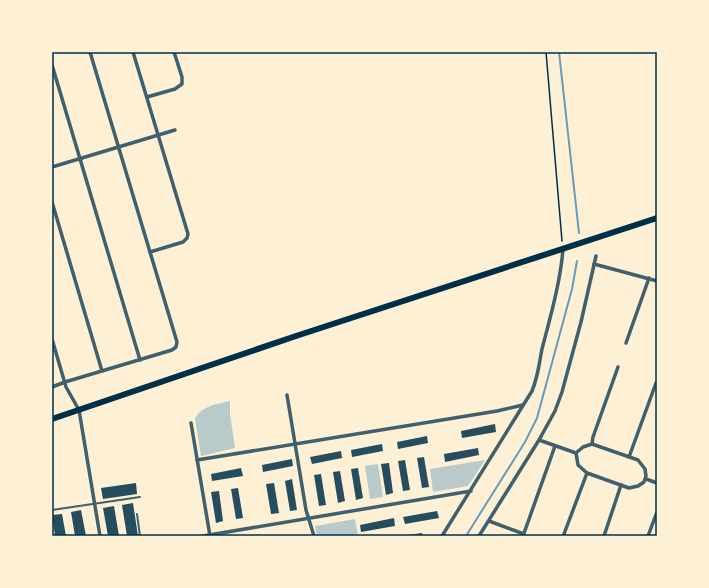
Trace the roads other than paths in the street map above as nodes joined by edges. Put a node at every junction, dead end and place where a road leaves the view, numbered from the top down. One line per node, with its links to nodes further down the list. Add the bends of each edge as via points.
1 (90, 52): 8 (street)
2 (133, 52): 5 (street)
3 (174, 52): 5 (street, via 182,84 178,88)
4 (52, 64): 9 (street)
5 (147, 97): 7 (street)
6 (175, 130): 7 (street)
7 (158, 135): 8 (street); 14 (street, via 188,234 183,242)
8 (118, 147): 9 (street); 14 (street)
9 (80, 158): 10 (street); 21 (street)
10 (52, 167)
11 (52, 202): 23 (street)
12 (657, 218): 13 (main road)
13 (563, 248): 28 (street, via 537,380); 29 (main road)
14 (150, 252): 21 (street, via 177,339 176,347 172,350)
15 (596, 256): 16 (street)
16 (594, 264): 17 (street); 32 (street, via 559,401)
17 (649, 278): 18 (street); 20 (street)
18 (657, 280)
19 (52, 339): 24 (street)
20 (626, 343)
21 (140, 360): 23 (street)
22 (618, 367): 34 (street)
23 (102, 371): 24 (street)
24 (65, 382): 26 (street); 29 (street)
25 (656, 383): 37 (street)
26 (52, 387)
27 (287, 395): 33 (street)
28 (523, 405): 33 (street); 43 (street)
29 (79, 410): 30 (main road); 45 (street)
30 (52, 419)
31 (191, 423): 38 (street)
32 (539, 440): 35 (street); 50 (street)
33 (295, 444): 38 (street); 49 (street)
34 (592, 444): 36 (street); 37 (street)
35 (555, 446): 36 (street); 53 (street)
36 (576, 453): 39 (street, via 578,465)
37 (629, 457): 40 (street, via 638,460 644,466)
38 (197, 460): 52 (street)
39 (586, 473): 42 (street); 51 (street)
40 (646, 479): 41 (street); 42 (street, via 635,488)
41 (657, 483)
42 (621, 485): 60 (street)
43 (471, 492): 49 (street); 58 (street)
44 (140, 497): 45 (lane)
45 (94, 504): 46 (lane); 54 (street)
46 (52, 510)
47 (657, 512): 61 (street)
48 (136, 514): 55 (lane)
49 (309, 518): 52 (street); 57 (street)
50 (489, 521): 53 (street); 59 (street)
51 (564, 534)
52 (210, 535): 56 (street)
53 (524, 535)
54 (100, 536)
55 (140, 536)
56 (203, 536)
57 (314, 536)
58 (442, 536)
59 (479, 536)
60 (604, 536)
61 (648, 536)

